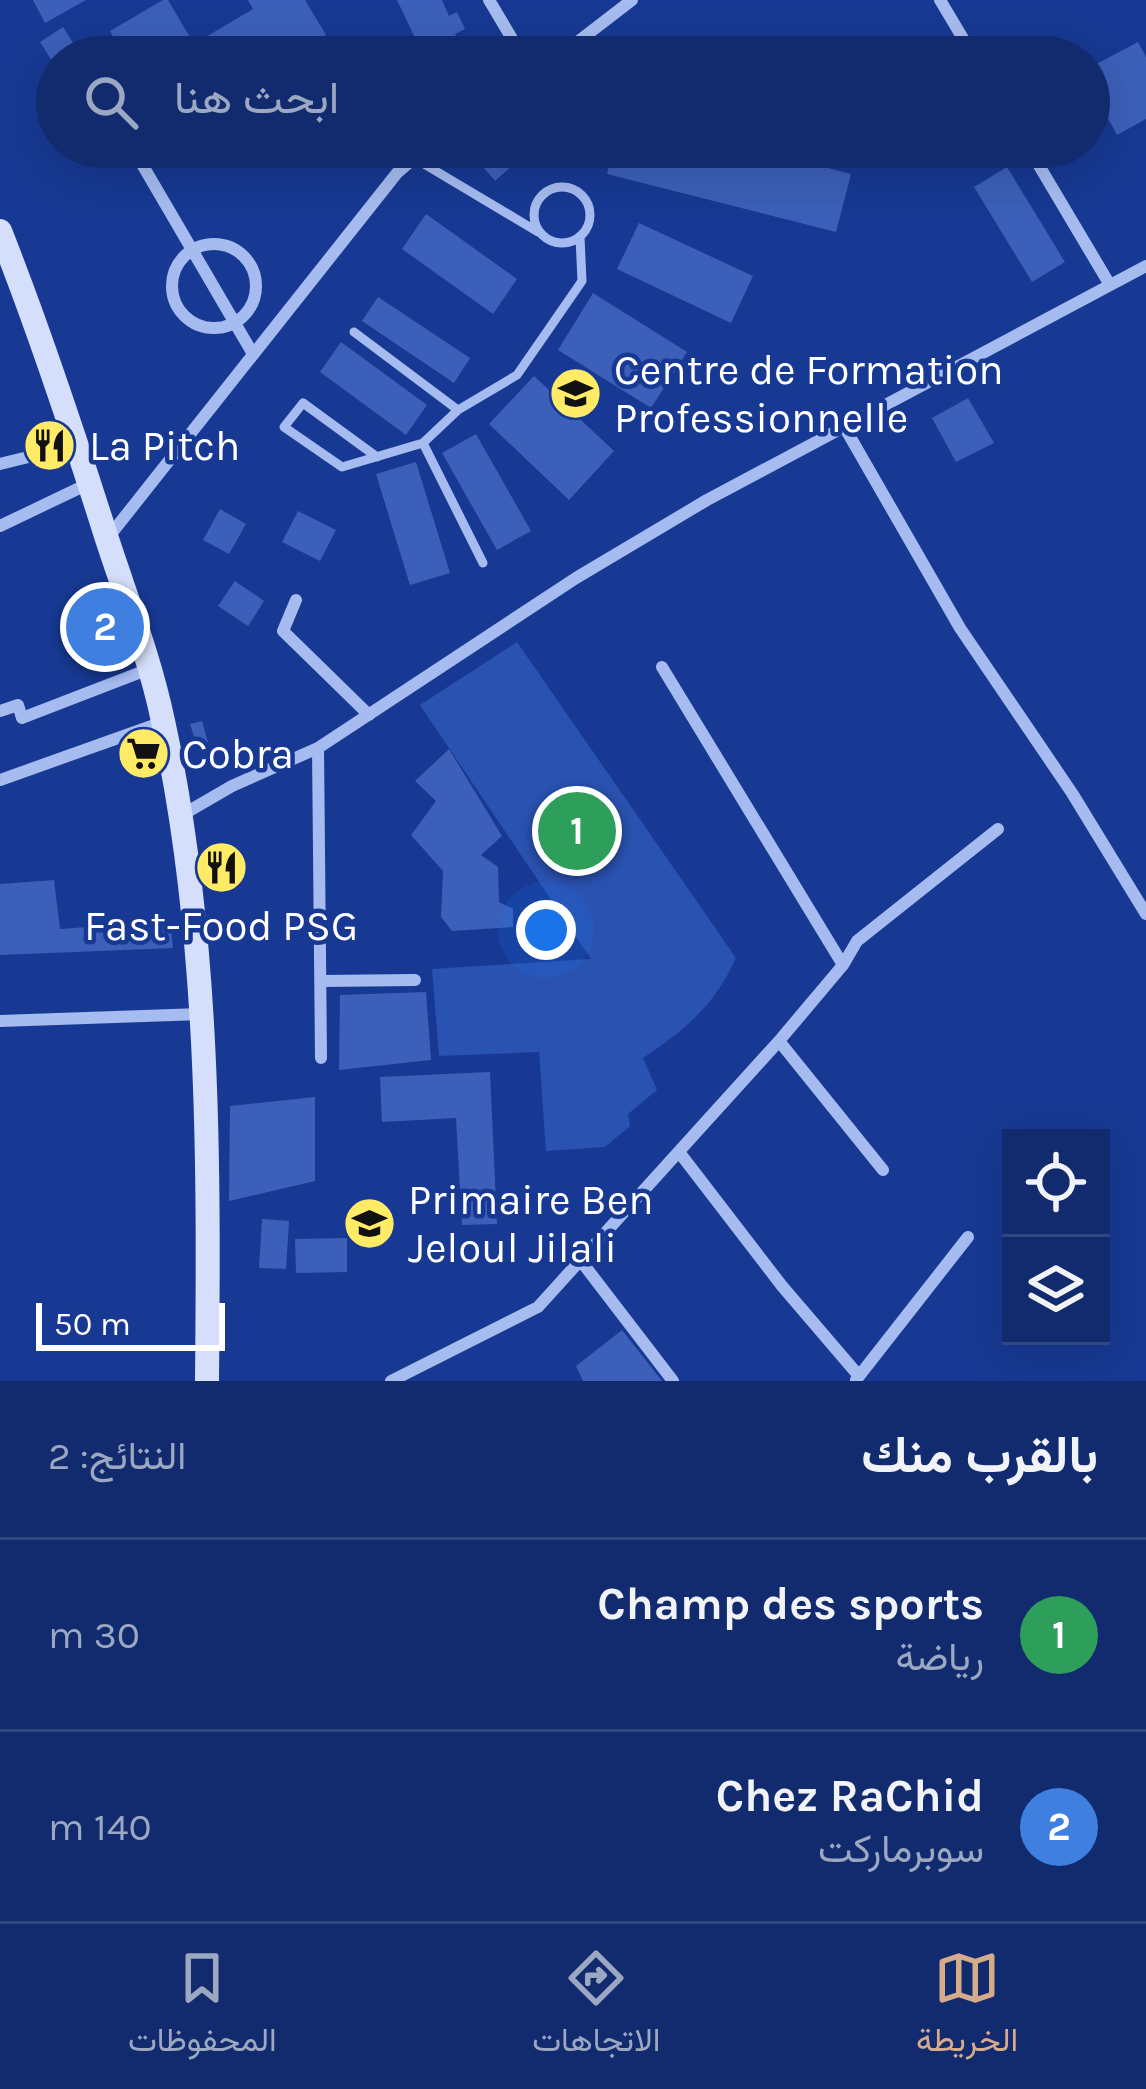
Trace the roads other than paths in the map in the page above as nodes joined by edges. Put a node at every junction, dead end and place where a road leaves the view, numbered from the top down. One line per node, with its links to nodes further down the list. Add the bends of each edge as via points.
1 (489, 0): 4 (street)
2 (632, 0): 5 (street)
3 (940, 0): 6 (street)
4 (510, 36)
5 (586, 36)
6 (961, 36)
7 (144, 168): 17 (street)
8 (403, 168): 23 (street)
9 (431, 168): 12 (lane)
10 (1040, 168): 20 (street)
11 (535, 203): 12 (lane); 14 (lane); 15 (lane, via 556,187 575,190 590,212)
12 (511, 214): 14 (lane)
13 (0, 231): 27 (main road)
14 (542, 236): 16 (lane)
15 (580, 237): 16 (lane); 19 (lane)
16 (554, 242): 19 (lane)
17 (193, 250): 21 (street); 21 (street, via 174,274 180,310 205,327); 21 (street, via 223,245 252,268 254,298)
18 (1146, 266): 20 (street)
19 (582, 281): 24 (lane, via 517,375)
20 (1110, 286): 25 (street)
21 (235, 322): 23 (street)
22 (354, 332): 24 (lane)
23 (253, 354): 32 (street)
24 (458, 410): 26 (lane)
25 (844, 428): 38 (street, via 576,578); 44 (street, via 960,628)
26 (423, 442): 28 (lane); 33 (lane)
27 (78, 445): 29 (street); 30 (main road)
28 (377, 457): 28 (lane, via 342,467 284,427 303,403)
29 (0, 464)
30 (90, 483): 31 (street); 32 (main road)
31 (0, 526)
32 (107, 539): 36 (main road)
33 (483, 563)
34 (296, 600): 38 (street, via 284,631)
35 (662, 667): 45 (street)
36 (150, 669): 37 (street, via 22,718 18,705); 39 (main road)
37 (0, 711)
38 (369, 715): 40 (street)
39 (163, 722): 41 (street); 42 (main road)
40 (318, 748): 42 (street); 47 (street)
41 (0, 780)
42 (181, 815): 48 (main road)
43 (998, 829): 45 (street, via 857,940)
44 (1146, 914)
45 (843, 964): 50 (street)
46 (415, 980): 47 (street)
47 (321, 981): 51 (street)
48 (201, 1014): 49 (street); 57 (main road)
49 (0, 1021)
50 (779, 1041): 52 (street); 53 (street)
51 (321, 1058)
52 (679, 1152): 55 (street); 56 (street)
53 (883, 1170)
54 (968, 1237): 56 (street)
55 (580, 1261): 58 (street, via 538,1307); 59 (street)
56 (857, 1379)
57 (207, 1381)
58 (391, 1381)
59 (674, 1381)

